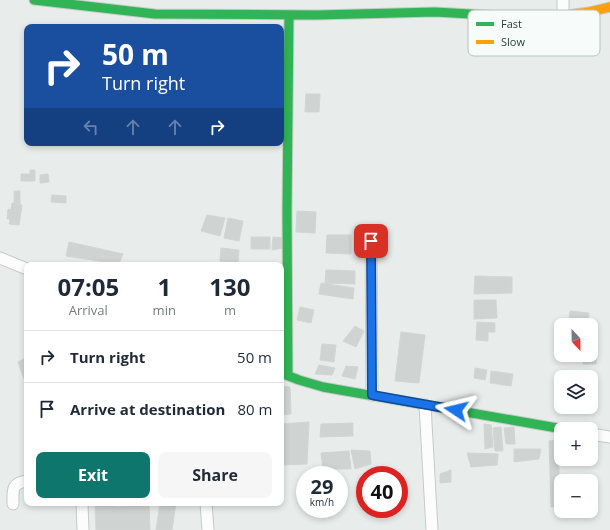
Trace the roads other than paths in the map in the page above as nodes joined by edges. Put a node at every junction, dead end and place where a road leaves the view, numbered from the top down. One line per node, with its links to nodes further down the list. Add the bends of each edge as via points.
1 (34, 0): 5 (street, via 155,14)
2 (610, 7): 3 (street)
3 (597, 10)
4 (468, 14): 5 (street)
5 (289, 15): 9 (street)
6 (371, 241): 10 (street)
7 (0, 258): 8 (street)
8 (24, 269)
9 (284, 374): 10 (street, via 323,386)
10 (372, 395): 11 (street)
11 (426, 405): 12 (street); 23 (street)
12 (554, 427)
13 (598, 435): 14 (street)
14 (610, 437)
15 (422, 466): 22 (street)
16 (24, 481): 17 (street, via 15,486)
17 (13, 504)
18 (82, 506): 20 (street)
19 (206, 506): 21 (street)
20 (83, 530)
21 (208, 530)
22 (425, 530)
23 (432, 530)

